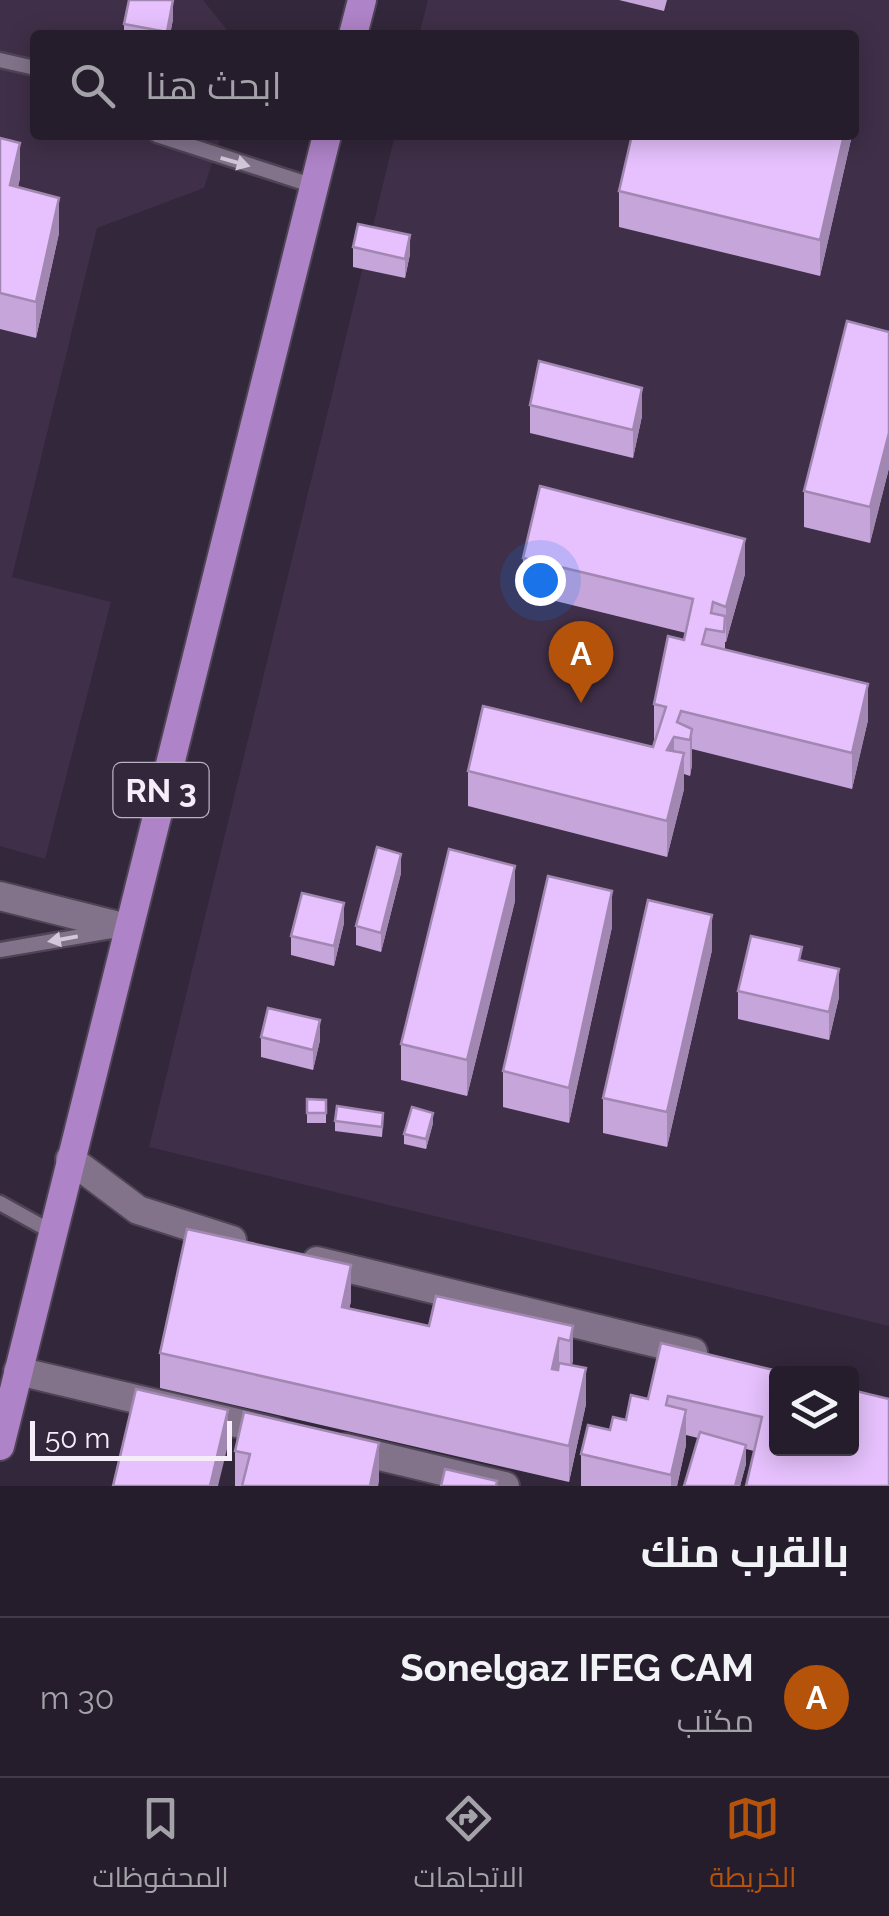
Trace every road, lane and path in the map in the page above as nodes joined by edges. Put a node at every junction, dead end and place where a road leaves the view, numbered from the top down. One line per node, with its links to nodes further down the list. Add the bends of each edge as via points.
1 (362, 0): 2 (main road)
2 (354, 30)
3 (0, 60): 4 (lane)
4 (30, 67)
5 (172, 140): 7 (lane, one-way to 7)
6 (327, 140): 7 (main road, RN 3)
7 (314, 186): 9 (main road, RN 3)
8 (0, 896): 9 (street)
9 (126, 928): 10 (lane, one-way to 10); 11 (main road, RN 3)
10 (0, 950)
11 (70, 1159): 13 (main road, RN 3); 14 (street, via 138,1210 196,1242)
12 (0, 1203): 13 (lane)
13 (52, 1232): 17 (main road, RN 3)
14 (255, 1246)
15 (293, 1255): 16 (street)
16 (727, 1360)
17 (18, 1371): 18 (street); 20 (main road, RN 3)
18 (159, 1394): 19 (street); 21 (street)
19 (149, 1437)
20 (0, 1446)
21 (505, 1486)

